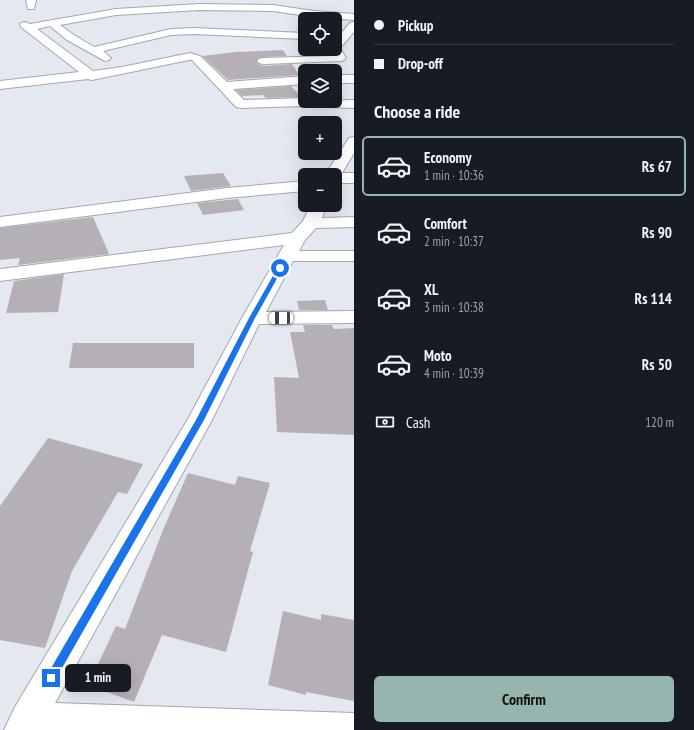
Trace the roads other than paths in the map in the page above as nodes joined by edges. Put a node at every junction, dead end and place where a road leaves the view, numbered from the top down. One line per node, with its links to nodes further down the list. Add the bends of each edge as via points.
1 (354, 17): 2 (street, via 273,8 199,7 111,12)
2 (52, 23): 6 (street, via 66,36); 10 (street, via 27,26)
3 (354, 25): 5 (street)
4 (298, 36): 6 (street, via 171,32)
5 (344, 38)
6 (94, 50): 9 (street)
7 (339, 56): 8 (street, via 338,59)
8 (263, 61)
9 (122, 71): 10 (street); 15 (street, via 192,56)
10 (92, 76): 14 (street)
11 (342, 79): 12 (street)
12 (354, 79)
13 (298, 81): 15 (street)
14 (0, 85)
15 (224, 86): 16 (street, via 244,104)
16 (354, 104)
17 (354, 141): 18 (street)
18 (337, 168)
19 (342, 178): 20 (street)
20 (354, 178)
21 (298, 187): 22 (street, via 227,193)
22 (0, 222)
23 (354, 222): 24 (street)
24 (304, 230): 25 (street); 26 (street); 27 (street)
25 (354, 256)
26 (0, 275)
27 (252, 318): 28 (street); 29 (street, via 200,420)
28 (354, 318)
29 (24, 725): 30 (street)
30 (354, 730)

